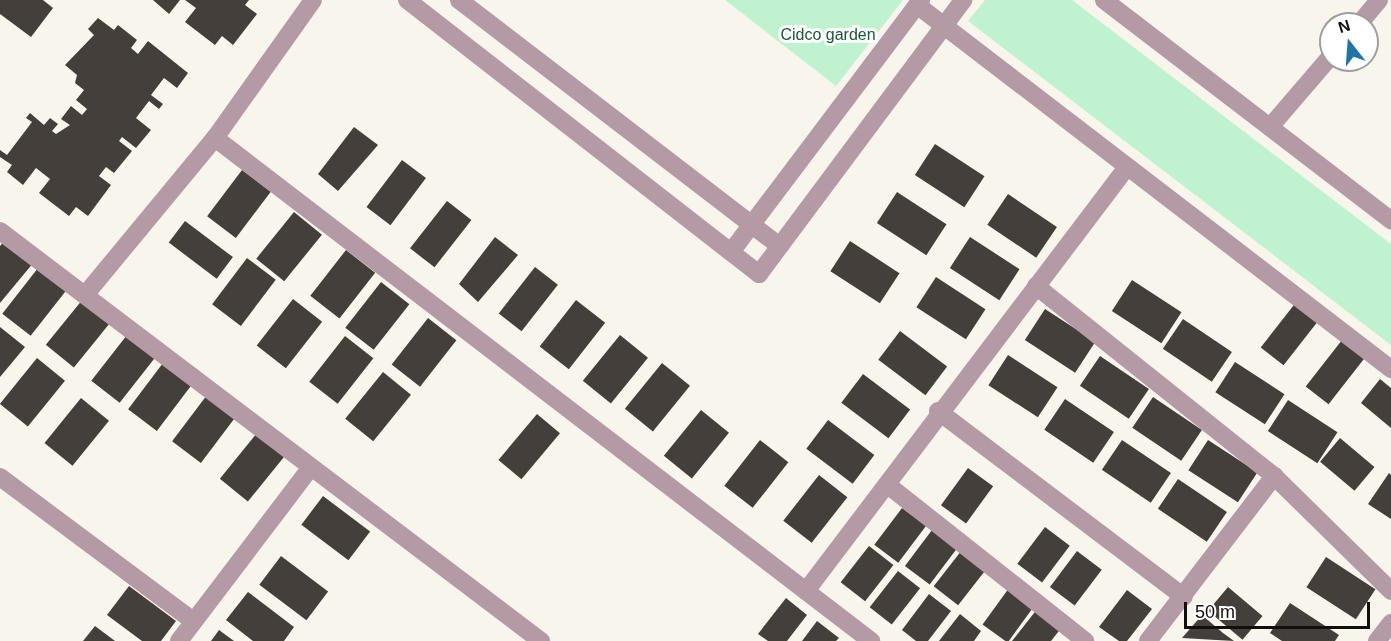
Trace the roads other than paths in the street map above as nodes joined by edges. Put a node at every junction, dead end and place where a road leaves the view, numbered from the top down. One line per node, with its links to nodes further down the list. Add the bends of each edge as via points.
1 (313, 0): 12 (street)
2 (407, 0): 18 (street)
3 (459, 0): 15 (street)
4 (963, 0): 9 (street)
5 (1104, 0): 11 (street)
6 (1379, 0): 8 (street)
7 (919, 3): 9 (street); 15 (street)
8 (1369, 12)
9 (944, 26): 13 (street); 17 (street)
10 (1319, 70): 11 (street)
11 (1270, 127): 14 (street)
12 (215, 138): 20 (street); 27 (street)
13 (1127, 166): 19 (street); 21 (street)
14 (1391, 220)
15 (752, 225): 17 (street); 18 (street)
16 (1, 235): 20 (street)
17 (780, 246): 18 (street, via 759,274)
18 (731, 252)
19 (1036, 286): 22 (street); 24 (street)
20 (85, 295): 23 (street)
21 (1391, 369)
22 (938, 411): 26 (street); 29 (street)
23 (311, 467): 30 (street); 33 (street)
24 (1274, 476): 28 (street); 29 (street)
25 (0, 477): 30 (street)
26 (889, 486): 27 (street); 35 (street)
27 (807, 591): 34 (street)
28 (1391, 591)
29 (1184, 597): 36 (street)
30 (192, 620): 32 (street)
31 (1391, 623): 37 (street)
32 (179, 641)
33 (541, 641)
34 (871, 641)
35 (1084, 641)
36 (1148, 641)
37 (1377, 641)

